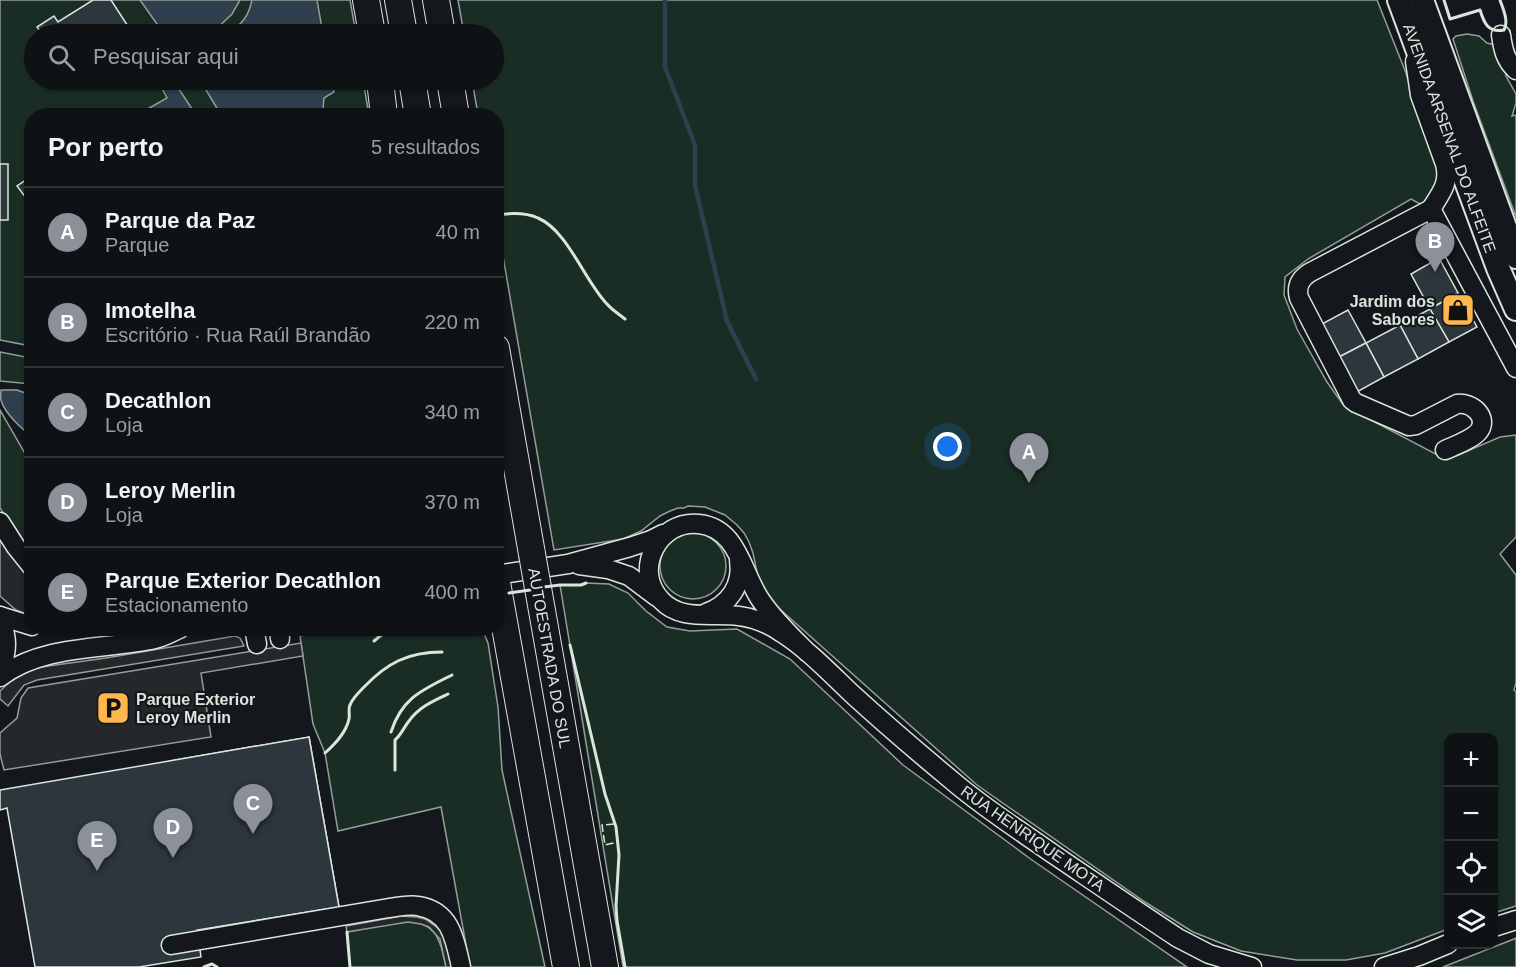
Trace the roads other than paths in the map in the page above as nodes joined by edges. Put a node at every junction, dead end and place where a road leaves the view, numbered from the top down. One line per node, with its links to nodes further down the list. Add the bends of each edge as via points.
1 (366, 0): 6 (highway)
2 (398, 0): 7 (highway)
3 (436, 0): 8 (highway)
4 (1399, 0): 10 (main road, AVENIDA ARSENAL DO ALFEITE)
5 (1422, 0): 19 (main road, AVENIDA ARSENAL DO ALFEITE)
6 (370, 24)
7 (402, 24)
8 (440, 24)
9 (1501, 35): 11 (street, via 1504,53)
10 (1413, 40): 18 (street, via 1420,94 1447,175); 20 (main road, AVENIDA ARSENAL DO ALFEITE)
11 (1516, 70)
12 (382, 90): 15 (highway)
13 (414, 90): 16 (highway)
14 (452, 90): 17 (highway)
15 (385, 108)
16 (417, 108)
17 (455, 108)
18 (1431, 209): 21 (street); 23 (street, via 1309,273 1298,290 1356,403 1409,426 1458,404 1475,408 1481,418 1480,430)
19 (1516, 257)
20 (1516, 309)
21 (1516, 368)
22 (504, 394): 45 (highway, AUTOESTRADA DO SUL, bridge)
23 (1445, 450)
24 (0, 522): 26 (street)
25 (670, 531): 27 (street, via 686,524 711,526 725,535); 28 (street); 30 (street, via 657,543 650,559 649,576)
26 (24, 557)
27 (739, 557): 31 (street, via 740,575 734,592 721,606); 36 (street, via 763,605)
28 (568, 564): 29 (street); 30 (street, via 629,576)
29 (504, 580)
30 (661, 600): 31 (street, via 676,611)
31 (695, 615): 36 (street, via 756,620 775,628)
32 (0, 616): 34 (street); 37 (street, via 6,634 6,654)
33 (504, 616): 44 (highway)
34 (24, 624)
35 (164, 636): 38 (street, via 50,654 22,663)
36 (808, 653): 46 (street, RUA HENRIQUE MOTA, via 984,807 1178,938 1209,954)
37 (0, 672)
38 (0, 677)
39 (1516, 920): 40 (street)
40 (1498, 926)
41 (171, 945): 43 (street, via 417,905 447,922)
42 (1444, 946): 47 (street)
43 (461, 967)
44 (566, 967)
45 (605, 967)
46 (1252, 967)
47 (1384, 967)

